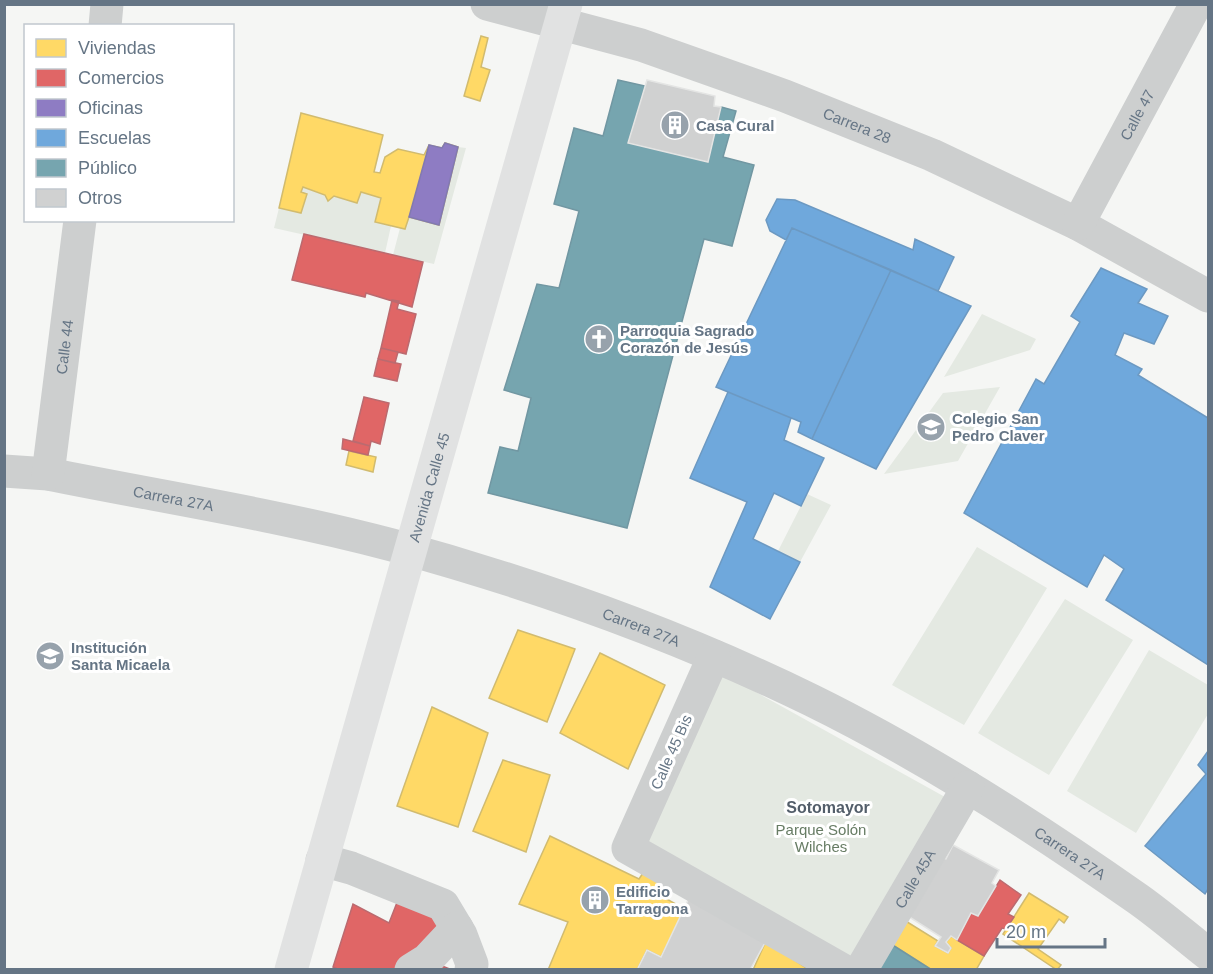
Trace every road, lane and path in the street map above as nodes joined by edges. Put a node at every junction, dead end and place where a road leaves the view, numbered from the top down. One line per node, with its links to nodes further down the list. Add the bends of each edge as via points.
1 (107, 4): 5 (street)
2 (487, 4): 4 (street, Carrera 28)
3 (1196, 4): 7 (street, Calle 47)
4 (564, 14): 7 (street, Carrera 28, via 932,155); 11 (main road, Avenida Calle 45)
5 (105, 24)
6 (80, 222): 10 (street, Calle 44)
7 (1078, 224): 8 (street, Carrera 28)
8 (1209, 296)
9 (4, 471): 10 (street, Carrera 27A)
10 (48, 474): 11 (street, Carrera 27A)
11 (411, 550): 12 (street, Carrera 27A, via 553,595); 14 (main road, Avenida Calle 45)
12 (714, 656): 13 (street, Carrera 27A, via 811,700); 20 (street, Calle 45 Bis, via 628,848)
13 (968, 787): 16 (street, Carrera 27A, via 1141,901); 21 (street, Calle 45A)
14 (322, 860): 15 (street, via 443,904); 17 (main road, Avenida Calle 45)
15 (457, 928): 18 (street, via 427,960); 19 (street)
16 (1209, 954)
17 (291, 969)
18 (411, 969)
19 (471, 969)
20 (843, 969)
21 (861, 969)

